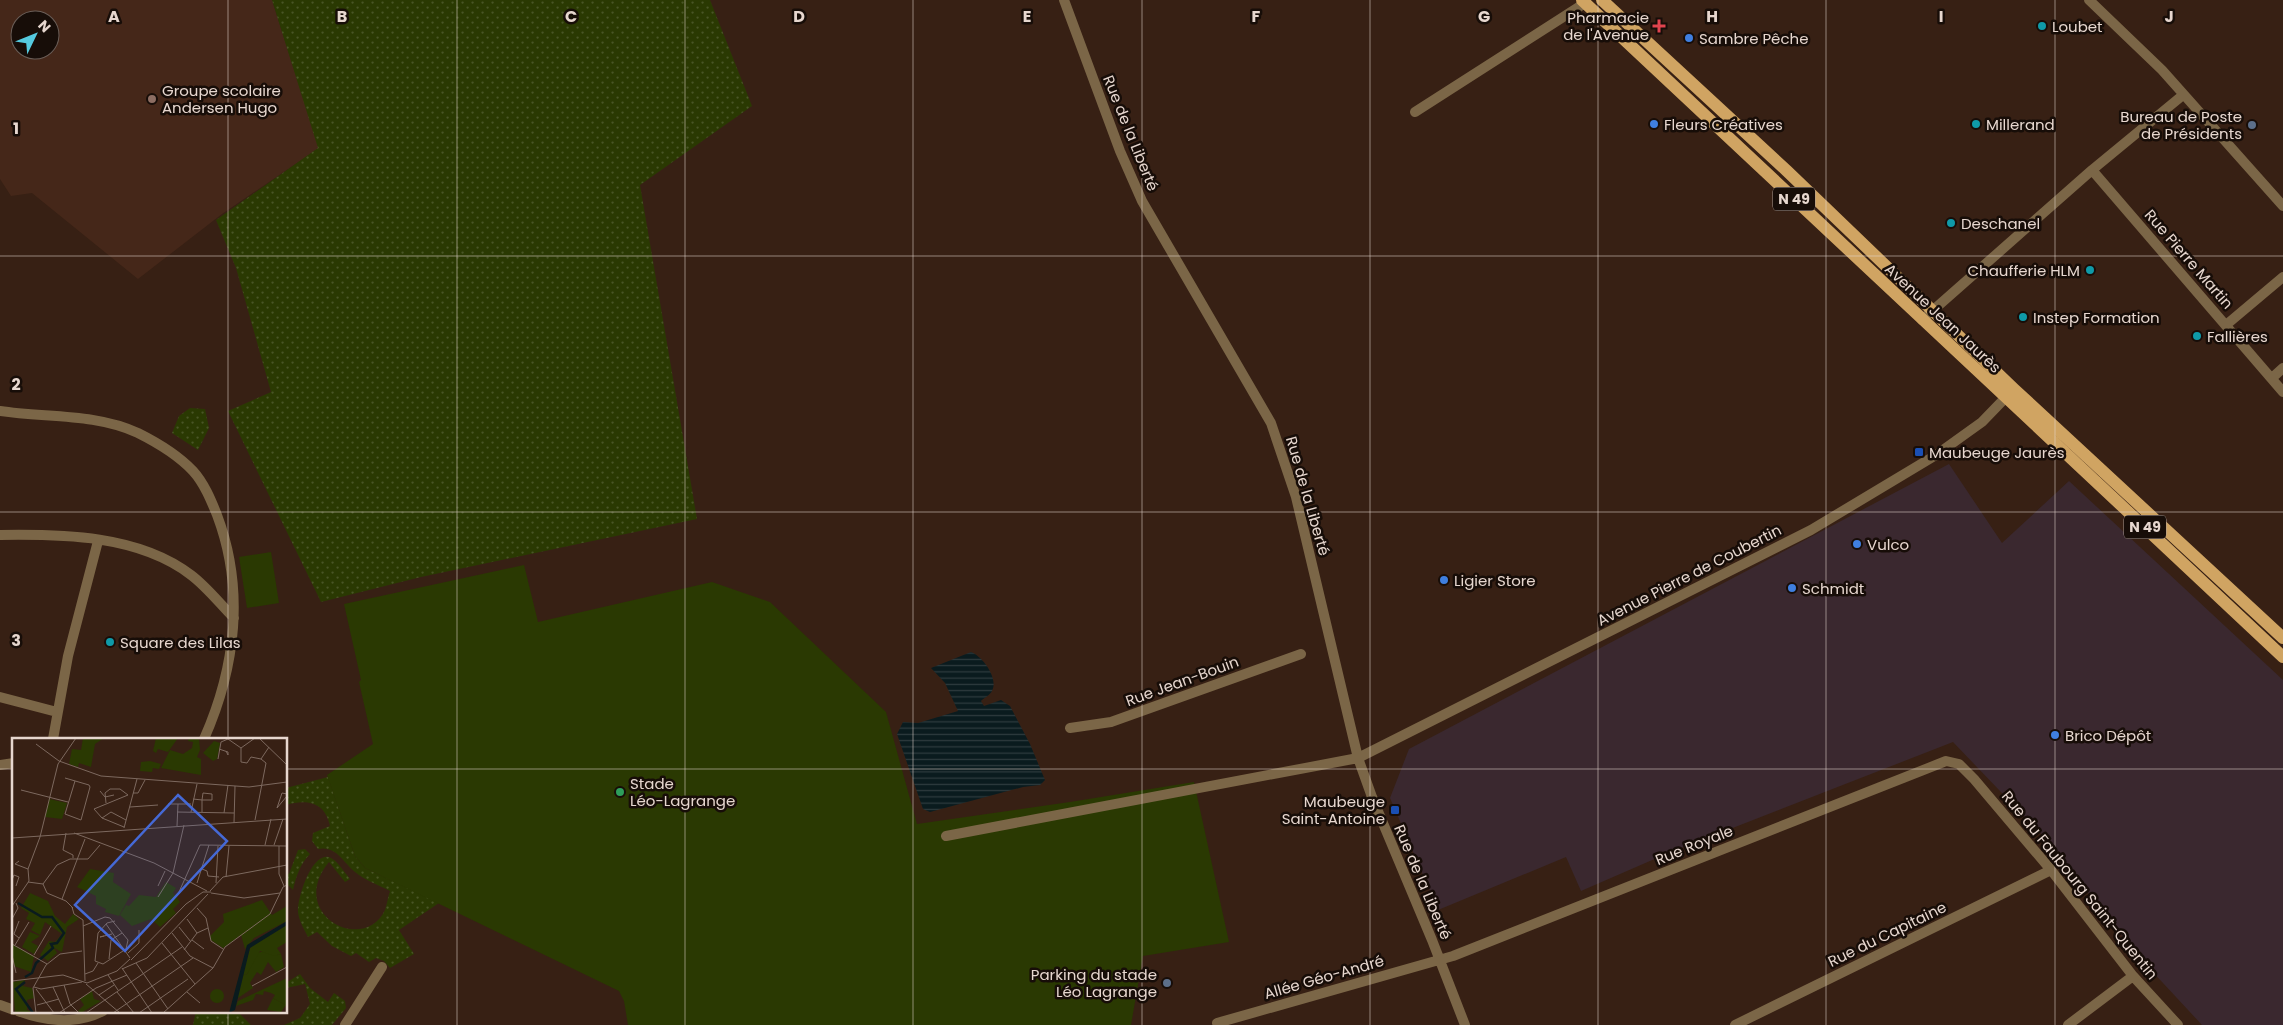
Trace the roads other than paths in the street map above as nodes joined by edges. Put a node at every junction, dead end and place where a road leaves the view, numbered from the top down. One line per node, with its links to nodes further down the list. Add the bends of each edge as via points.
1 (1064, 0): 32 (street, Rue de la Liberté, via 1120,151 1146,209 1270,422 1296,497)
2 (1602, 0): 5 (main road, Avenue Jean Jaurès / N 49)
3 (2089, 0): 7 (street, via 2162,70)
4 (1584, 1): 6 (main road, Avenue Jean Jaurès / N 49); 8 (street)
5 (1684, 76): 6 (main road); 12 (main road, Avenue Jean Jaurès / N 49)
6 (1674, 86): 13 (main road, Avenue Jean Jaurès / N 49)
7 (2182, 95): 9 (street); 10 (street)
8 (1415, 112)
9 (2092, 170): 12 (street); 14 (street, Rue Pierre Martin)
10 (2283, 206)
11 (2283, 277): 14 (street)
12 (1933, 311): 13 (street); 17 (main road, Avenue Jean Jaurès / N 49)
13 (1922, 320): 19 (main road, Avenue Jean Jaurès / N 49)
14 (2226, 325): 16 (street, Rue Pierre Martin)
15 (2283, 368): 16 (street)
16 (2272, 378): 18 (street, Rue Pierre Martin)
17 (2014, 389): 19 (street, Avenue Pierre de Coubertin); 24 (main road, Avenue Jean Jaurès / N 49)
18 (2283, 392)
19 (2005, 398): 26 (main road, Avenue Jean Jaurès / N 49); 32 (street, Avenue Pierre de Coubertin, via 1982,422 1936,455 1811,530)
20 (0, 411): 23 (street, via 102,421 137,433 173,452 194,472 209,496 220,525 235,594)
21 (0, 535): 22 (street, via 41,534)
22 (98, 541): 23 (street, via 125,544 175,565 192,575); 28 (street)
23 (234, 618): 31 (street, via 232,652)
24 (2283, 638)
25 (1301, 654): 29 (street, Rue Jean-Bouin, via 1110,722)
26 (2283, 657)
27 (0, 697): 28 (street)
28 (57, 712): 30 (street)
29 (1070, 728)
30 (53, 738)
31 (204, 738)
32 (1358, 758): 34 (street, Avenue Pierre de Coubertin); 36 (street, Rue de la Liberté)
33 (1959, 764): 35 (street, Rue du Faubourg Saint-Quentin); 36 (street, Rue Royale, via 1946,761)
34 (946, 836)
35 (2051, 870): 38 (street, Rue du Faubourg Saint-Quentin); 47 (street, Rue du Capitaine)
36 (1439, 960): 44 (street, Allée Géo-André); 46 (street, Rue de la Liberté)
37 (382, 967): 45 (street)
38 (2133, 976): 48 (street); 49 (street, Rue du Faubourg Saint-Quentin)
39 (0, 1005): 40 (street)
40 (12, 1009)
41 (20, 1012): 43 (street)
42 (100, 1012): 43 (street, via 65,1021)
43 (31, 1018)
44 (1217, 1023)
45 (345, 1025)
46 (1464, 1025)
47 (1736, 1025)
48 (2068, 1025)
49 (2178, 1025)

